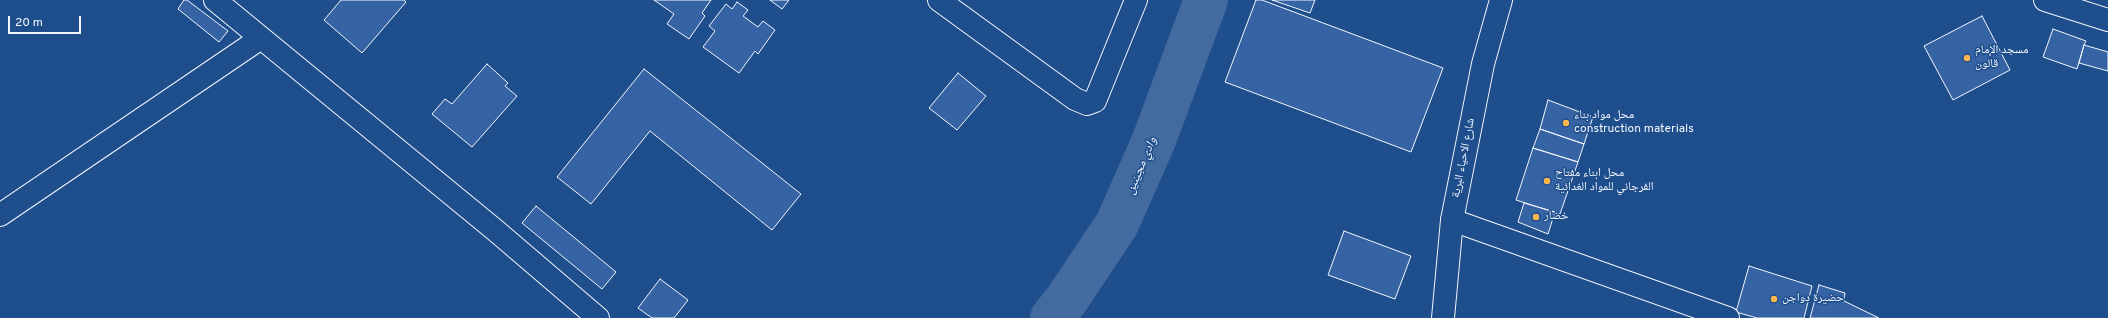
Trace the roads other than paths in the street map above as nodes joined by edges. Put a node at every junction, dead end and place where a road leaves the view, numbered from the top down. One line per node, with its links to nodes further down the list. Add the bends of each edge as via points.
1 (939, 0): 2 (street, via 1074,99 1087,104 1095,101)
2 (1136, 0)
3 (1501, 0): 9 (street, شارع الاحياء البرية, via 1483,64)
4 (2045, 0): 6 (street)
5 (220, 2): 7 (street)
6 (2108, 20)
7 (261, 38): 8 (street); 10 (street)
8 (0, 215)
9 (1452, 220): 11 (street, شارع الاحياء البرية); 12 (street)
10 (598, 318)
11 (1443, 318)
12 (1728, 318)

